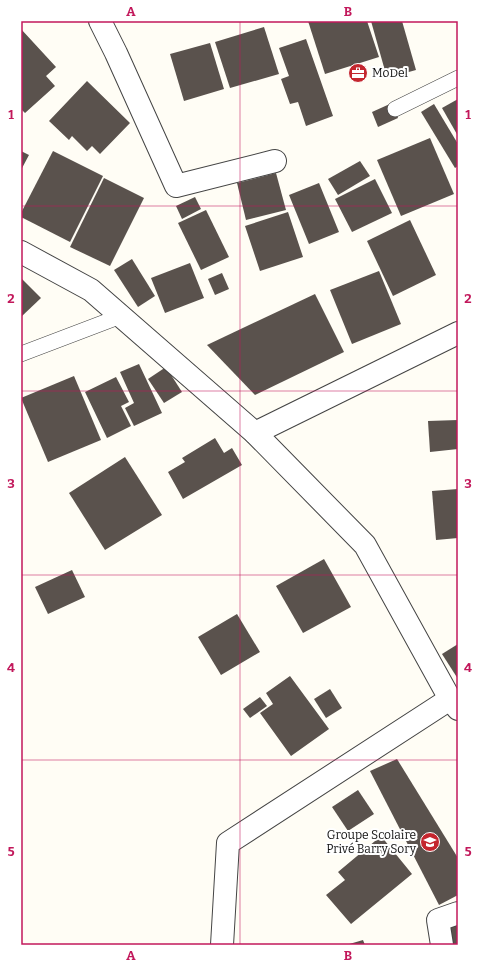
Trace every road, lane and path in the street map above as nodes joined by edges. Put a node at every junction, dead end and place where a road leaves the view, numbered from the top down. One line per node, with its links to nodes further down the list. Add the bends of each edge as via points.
1 (100, 21): 4 (street, via 176,186)
2 (458, 78): 3 (lane)
3 (395, 109)
4 (275, 160)
5 (21, 252): 6 (street, via 91,290)
6 (121, 316): 8 (lane); 9 (street)
7 (458, 333): 9 (street)
8 (21, 354)
9 (255, 433): 10 (street, via 365,545)
10 (454, 704): 12 (street, via 228,842)
11 (458, 913): 13 (street, via 438,920)
12 (222, 945)
13 (442, 945)

